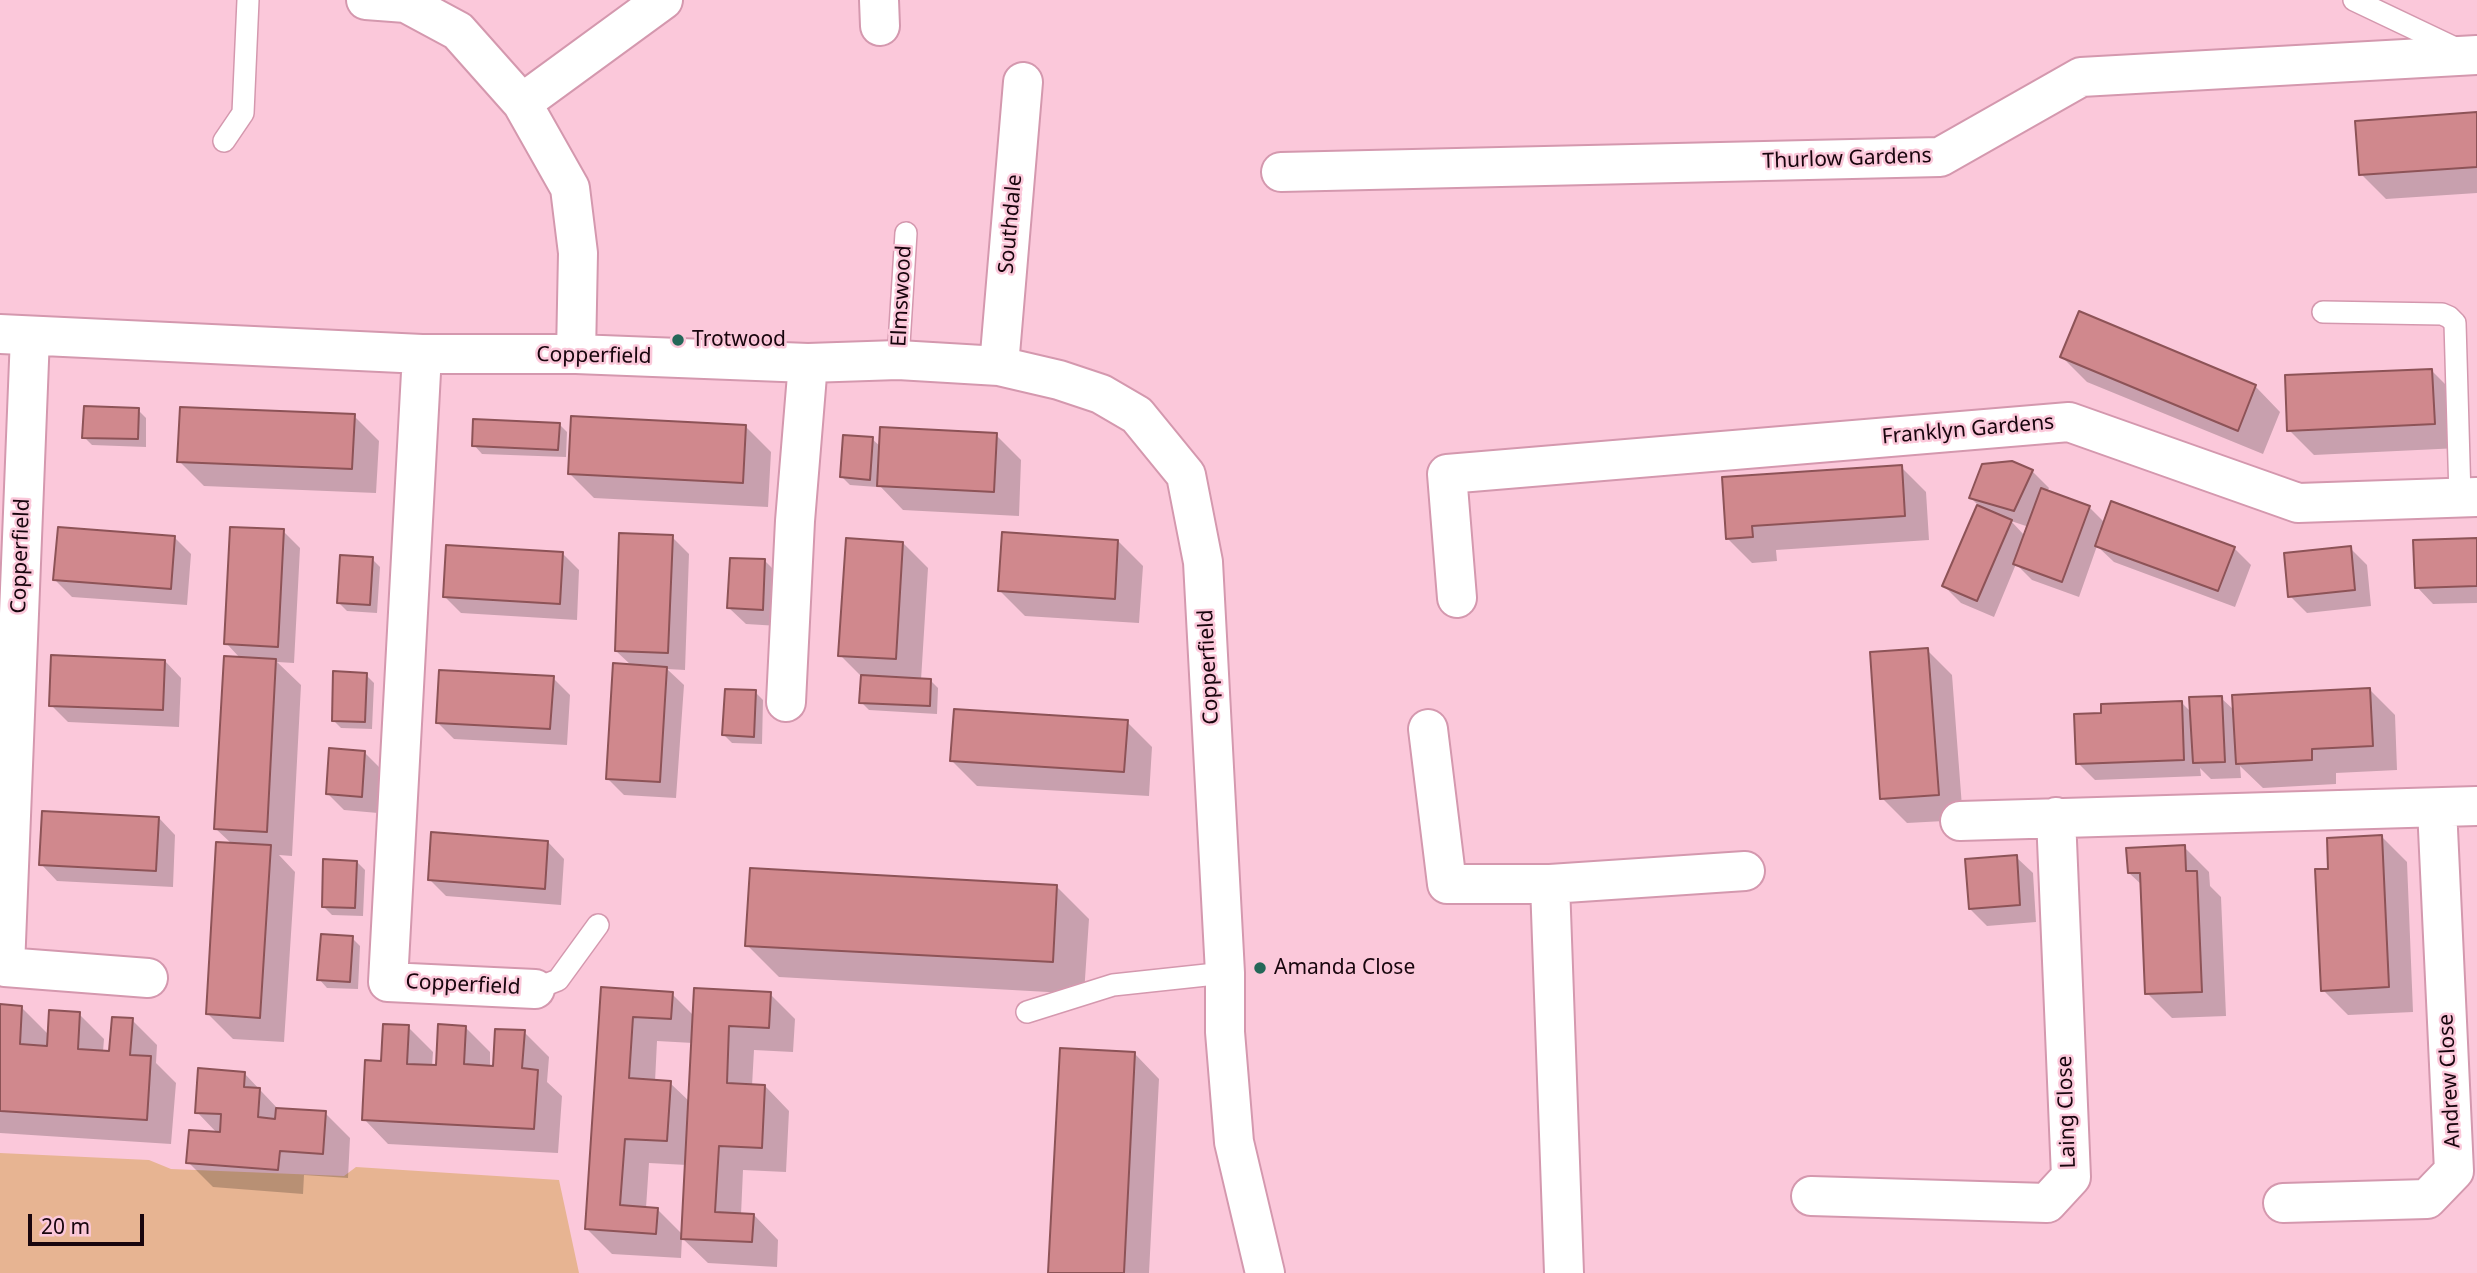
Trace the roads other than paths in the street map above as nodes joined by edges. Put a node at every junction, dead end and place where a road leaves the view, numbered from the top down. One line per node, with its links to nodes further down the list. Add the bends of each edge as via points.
1 (248, 0): 8 (lane, via 243,113)
2 (366, 0): 7 (street, via 406,3 458,31)
3 (2354, 0): 5 (lane)
4 (654, 3): 7 (street)
5 (2473, 55): 9 (street, Thurlow Gardens, via 2081,78 1940,157)
6 (1023, 82): 17 (street, Southdale)
7 (522, 103): 14 (street, via 570,188 578,253)
8 (224, 141)
9 (1281, 172)
10 (906, 233): 15 (lane, Elmswood)
11 (2323, 312): 18 (lane, via 2442,314 2455,323)
12 (15, 335): 13 (street, Copperfield); 30 (street, Copperfield, via 5,967)
13 (422, 354): 14 (street, Copperfield); 31 (street, Copperfield, via 388,982)
14 (576, 354): 16 (street, Copperfield)
15 (898, 360): 16 (street, Copperfield); 17 (street, Copperfield)
16 (808, 363): 20 (street)
17 (999, 366): 29 (street, Copperfield, via 1101,394 1137,415 1186,475 1203,562)
18 (2468, 497): 19 (street, Franklyn Gardens, via 2298,503 2069,422 1447,474)
19 (1457, 598)
20 (786, 702)
21 (1428, 729): 27 (street, via 1447,884)
22 (2477, 806): 23 (street)
23 (2437, 808): 24 (street); 33 (street, Andrew Close)
24 (2056, 817): 25 (street); 34 (street, Laing Close, via 2071,1177 2047,1203)
25 (1960, 821)
26 (1745, 871): 27 (street)
27 (1550, 884): 37 (street)
28 (597, 925): 31 (lane, via 558,980)
29 (1225, 973): 32 (lane, via 1113,985); 36 (street, Copperfield, via 1234,1142)
30 (148, 978)
31 (535, 989)
32 (1027, 1012)
33 (2466, 1171): 35 (street, Andrew Close, via 2427,1199)
34 (1811, 1196)
35 (2283, 1203)
36 (1265, 1273)
37 (1564, 1273)

